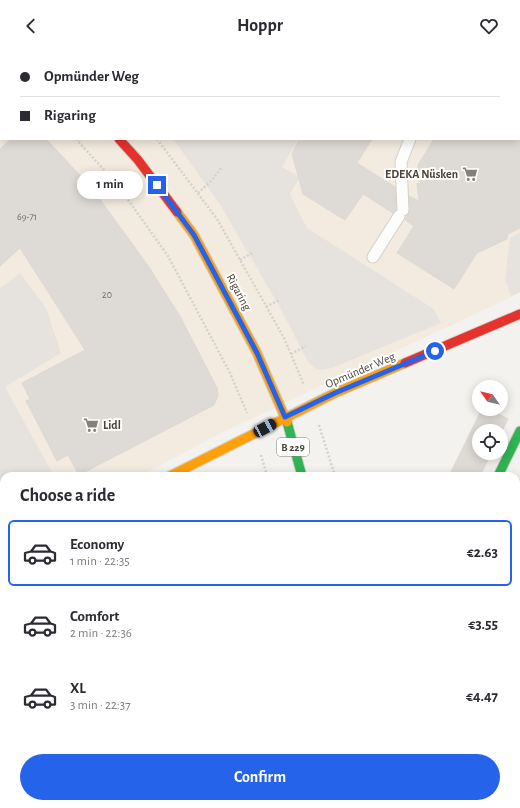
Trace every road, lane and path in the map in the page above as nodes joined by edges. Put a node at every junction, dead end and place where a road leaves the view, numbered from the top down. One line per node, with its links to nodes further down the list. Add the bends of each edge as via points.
1 (77, 140): 18 (path, via 116,182 168,256 230,373)
2 (120, 140): 16 (main road, Rigaring / B 229, via 194,235 257,353)
3 (158, 140): 6 (path)
4 (410, 140): 8 (lane, via 400,162 401,213)
5 (222, 167): 6 (path)
6 (198, 193): 9 (path, via 217,219)
7 (254, 252): 9 (path)
8 (373, 257)
9 (240, 260): 11 (path)
10 (279, 300): 11 (path)
11 (266, 307): 14 (path)
12 (520, 314): 15 (main road, Opmünder Weg)
13 (306, 346): 14 (path)
14 (290, 354): 15 (path)
15 (312, 404): 16 (main road, Opmünder Weg); 21 (path)
16 (285, 417): 18 (main road, Opmünder Weg); 20 (main road, Rigaring / B 229)
17 (520, 431): 22 (main road)
18 (255, 433): 19 (main road, Opmünder Weg)
19 (178, 472)
20 (301, 472)
21 (334, 472)
22 (500, 472)

